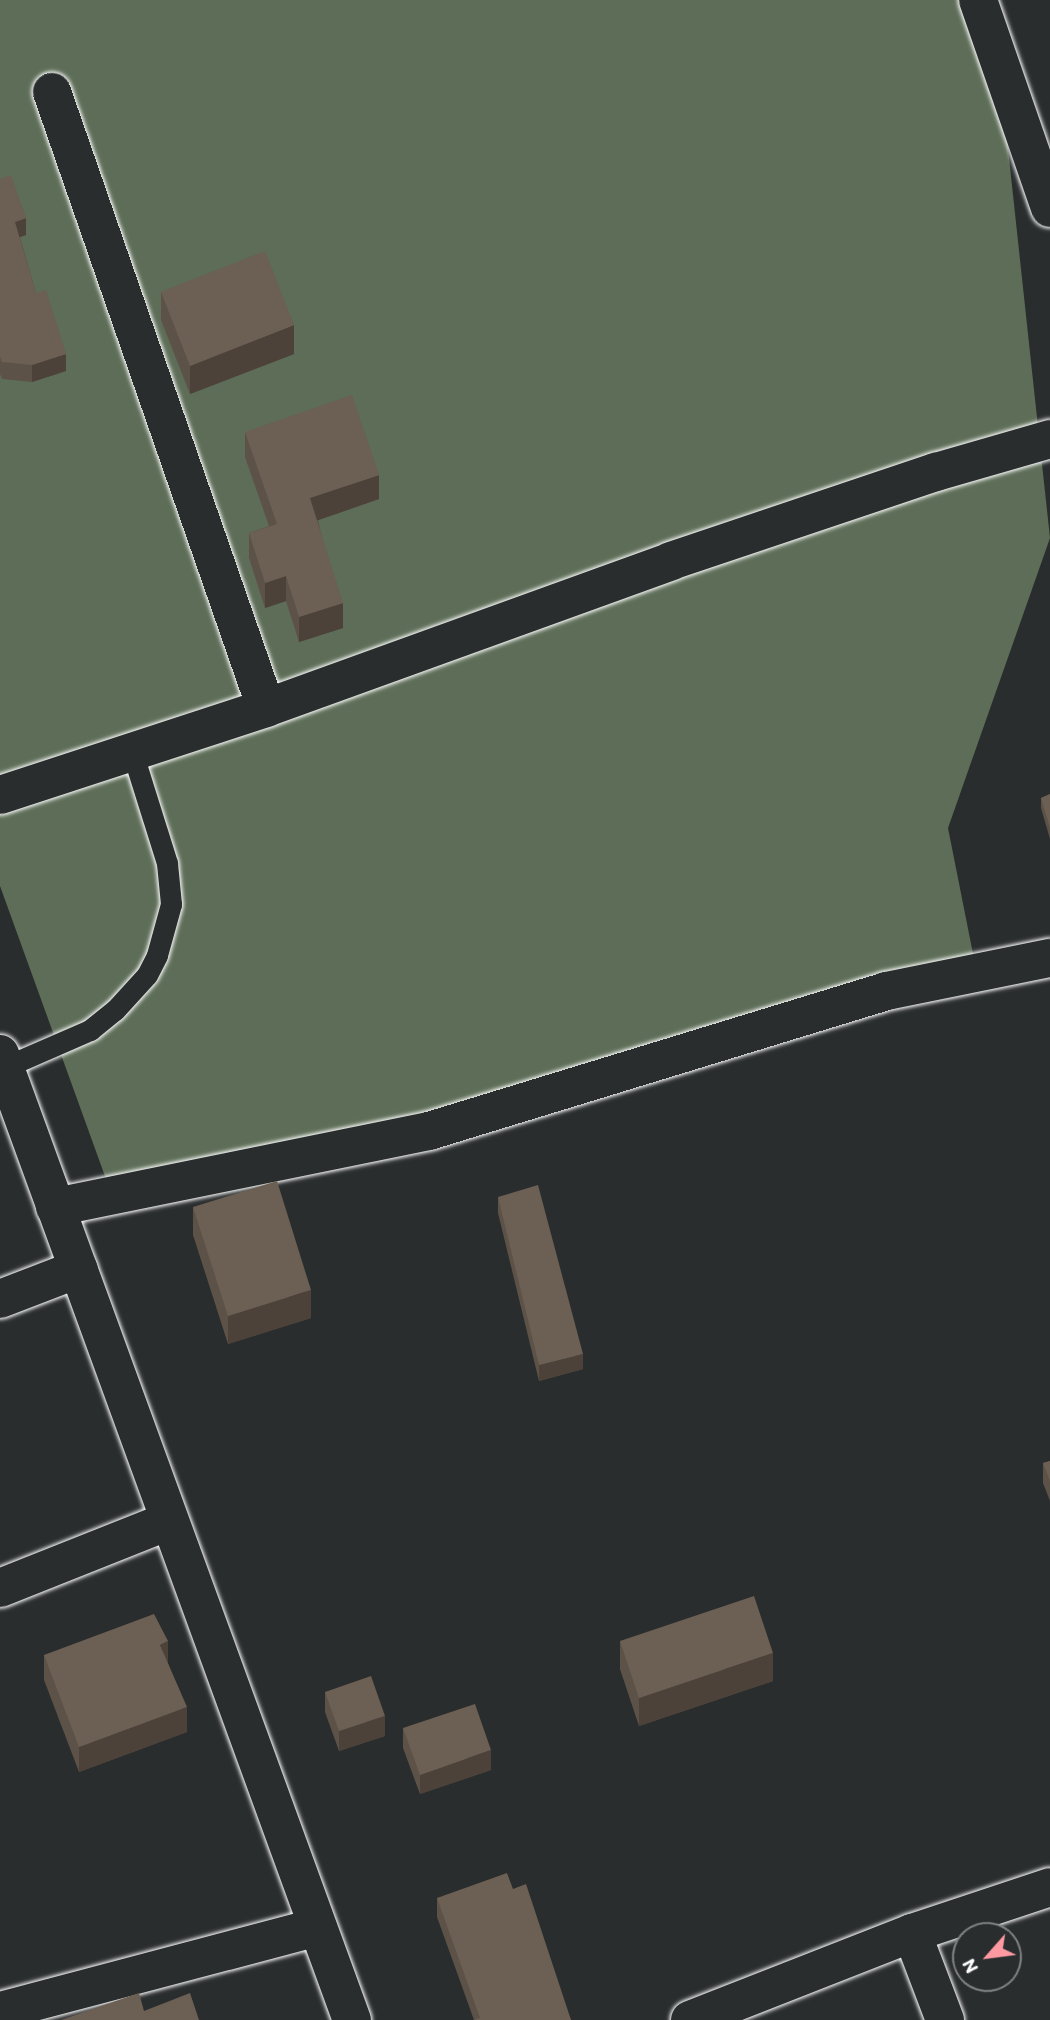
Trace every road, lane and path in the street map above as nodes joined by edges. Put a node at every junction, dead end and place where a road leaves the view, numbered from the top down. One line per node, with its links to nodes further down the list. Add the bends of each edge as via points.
1 (978, 0): 3 (street)
2 (52, 92): 6 (street)
3 (1039, 140): 4 (street)
4 (1050, 208)
5 (1050, 439): 6 (street, via 936,472 671,561)
6 (266, 708): 7 (street)
7 (132, 751): 8 (street); 10 (lane, via 167,863 171,904 157,956 147,975 90,1030)
8 (0, 795)
9 (1050, 958): 11 (street, via 886,990 429,1131)
10 (2, 1060): 11 (street)
11 (55, 1207): 12 (street)
12 (78, 1269): 13 (street); 14 (street)
13 (0, 1299)
14 (168, 1521): 15 (street); 17 (street)
15 (0, 1588)
16 (1050, 1887): 18 (street)
17 (317, 1927): 19 (street); 20 (street)
18 (912, 1933): 21 (street); 22 (street)
19 (0, 2011)
20 (352, 2020)
21 (690, 2020)
22 (945, 2020)

